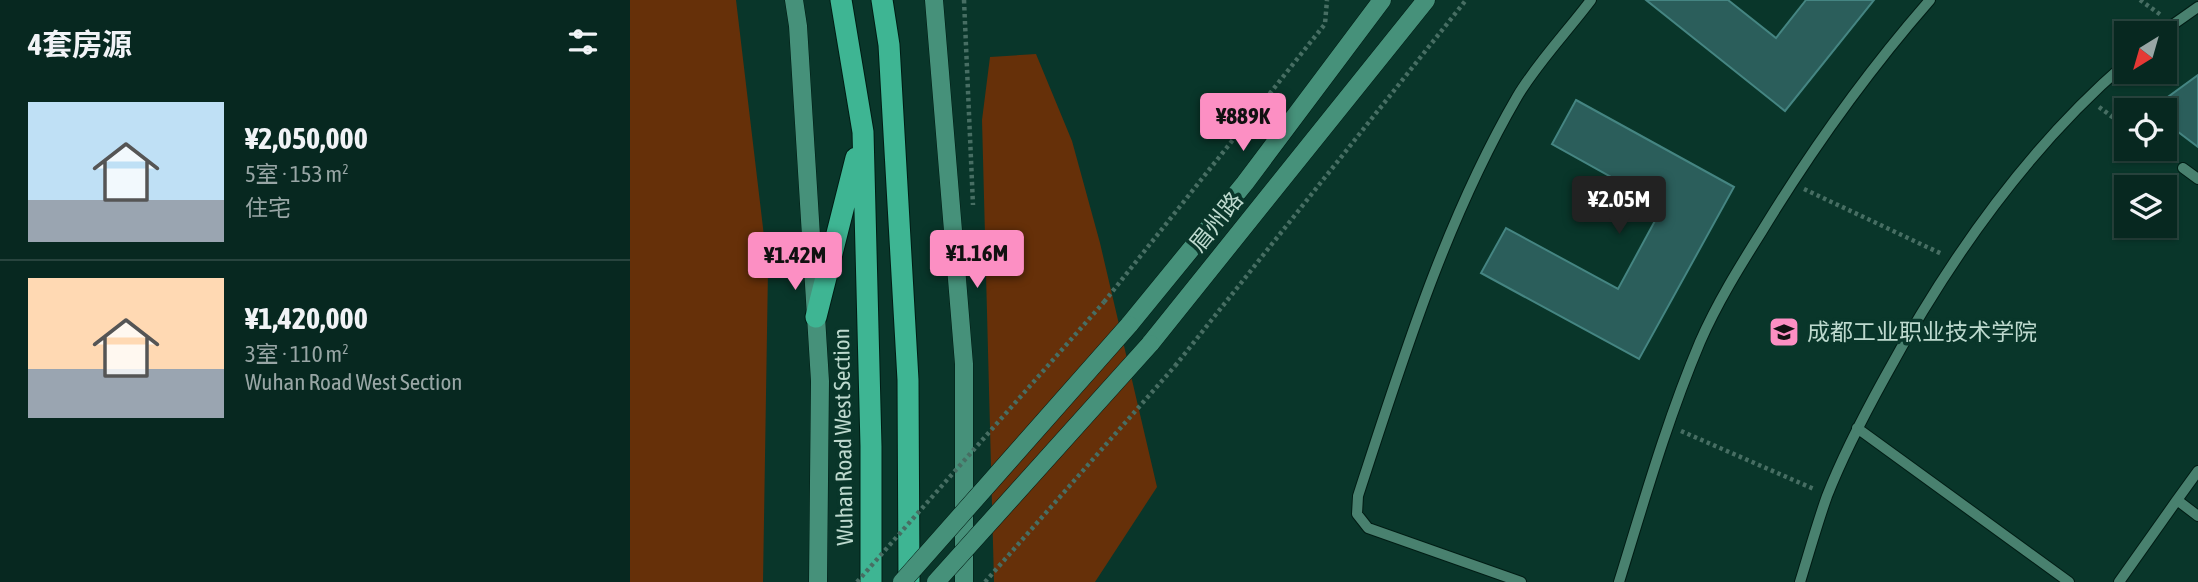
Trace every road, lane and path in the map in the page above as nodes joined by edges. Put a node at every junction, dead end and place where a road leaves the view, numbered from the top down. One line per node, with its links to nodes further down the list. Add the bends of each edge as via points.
1 (794, 0): 23 (main road)
2 (841, 0): 18 (highway, Wuhan Road West Section)
3 (882, 0): 34 (highway, via 889,45 908,380)
4 (934, 0): 36 (main road, via 964,363)
5 (1327, 0): 31 (path, bridge, via 1325,24 1104,302)
6 (1382, 0): 33 (main road, bridge, via 1245,183 1129,325)
7 (1426, 0): 35 (main road, 眉州路, bridge, via 1150,344)
8 (1466, 0): 37 (path, bridge, via 1174,366)
9 (1591, 0): 38 (lane, via 1519,94 1485,155 1408,344 1358,496 1357,514 1368,528)
10 (1930, 0): 21 (lane, via 1875,64)
11 (2140, 0): 13 (path)
12 (2198, 7): 14 (lane)
13 (2170, 21)
14 (2176, 21)
15 (2114, 74): 16 (lane)
16 (2086, 98): 17 (path); 22 (lane, via 2030,159)
17 (2114, 118)
18 (863, 132): 23 (highway); 32 (highway, Wuhan Road West Section)
19 (2182, 168): 20 (lane)
20 (2198, 180)
21 (1791, 183): 22 (path); 24 (lane, via 1701,339)
22 (1956, 260): 25 (lane, via 1903,343)
23 (816, 317): 30 (main road, via 820,381)
24 (1667, 425): 27 (path); 39 (lane)
25 (1857, 428): 27 (lane); 41 (lane)
26 (2198, 471): 28 (lane)
27 (1828, 495): 40 (lane)
28 (2177, 500): 29 (lane); 42 (lane)
29 (2198, 516)
30 (818, 582)
31 (857, 582)
32 (871, 582)
33 (902, 582)
34 (909, 582)
35 (936, 582)
36 (964, 582)
37 (985, 582)
38 (1521, 582)
39 (1619, 582)
40 (1800, 582)
41 (2069, 582)
42 (2119, 582)

